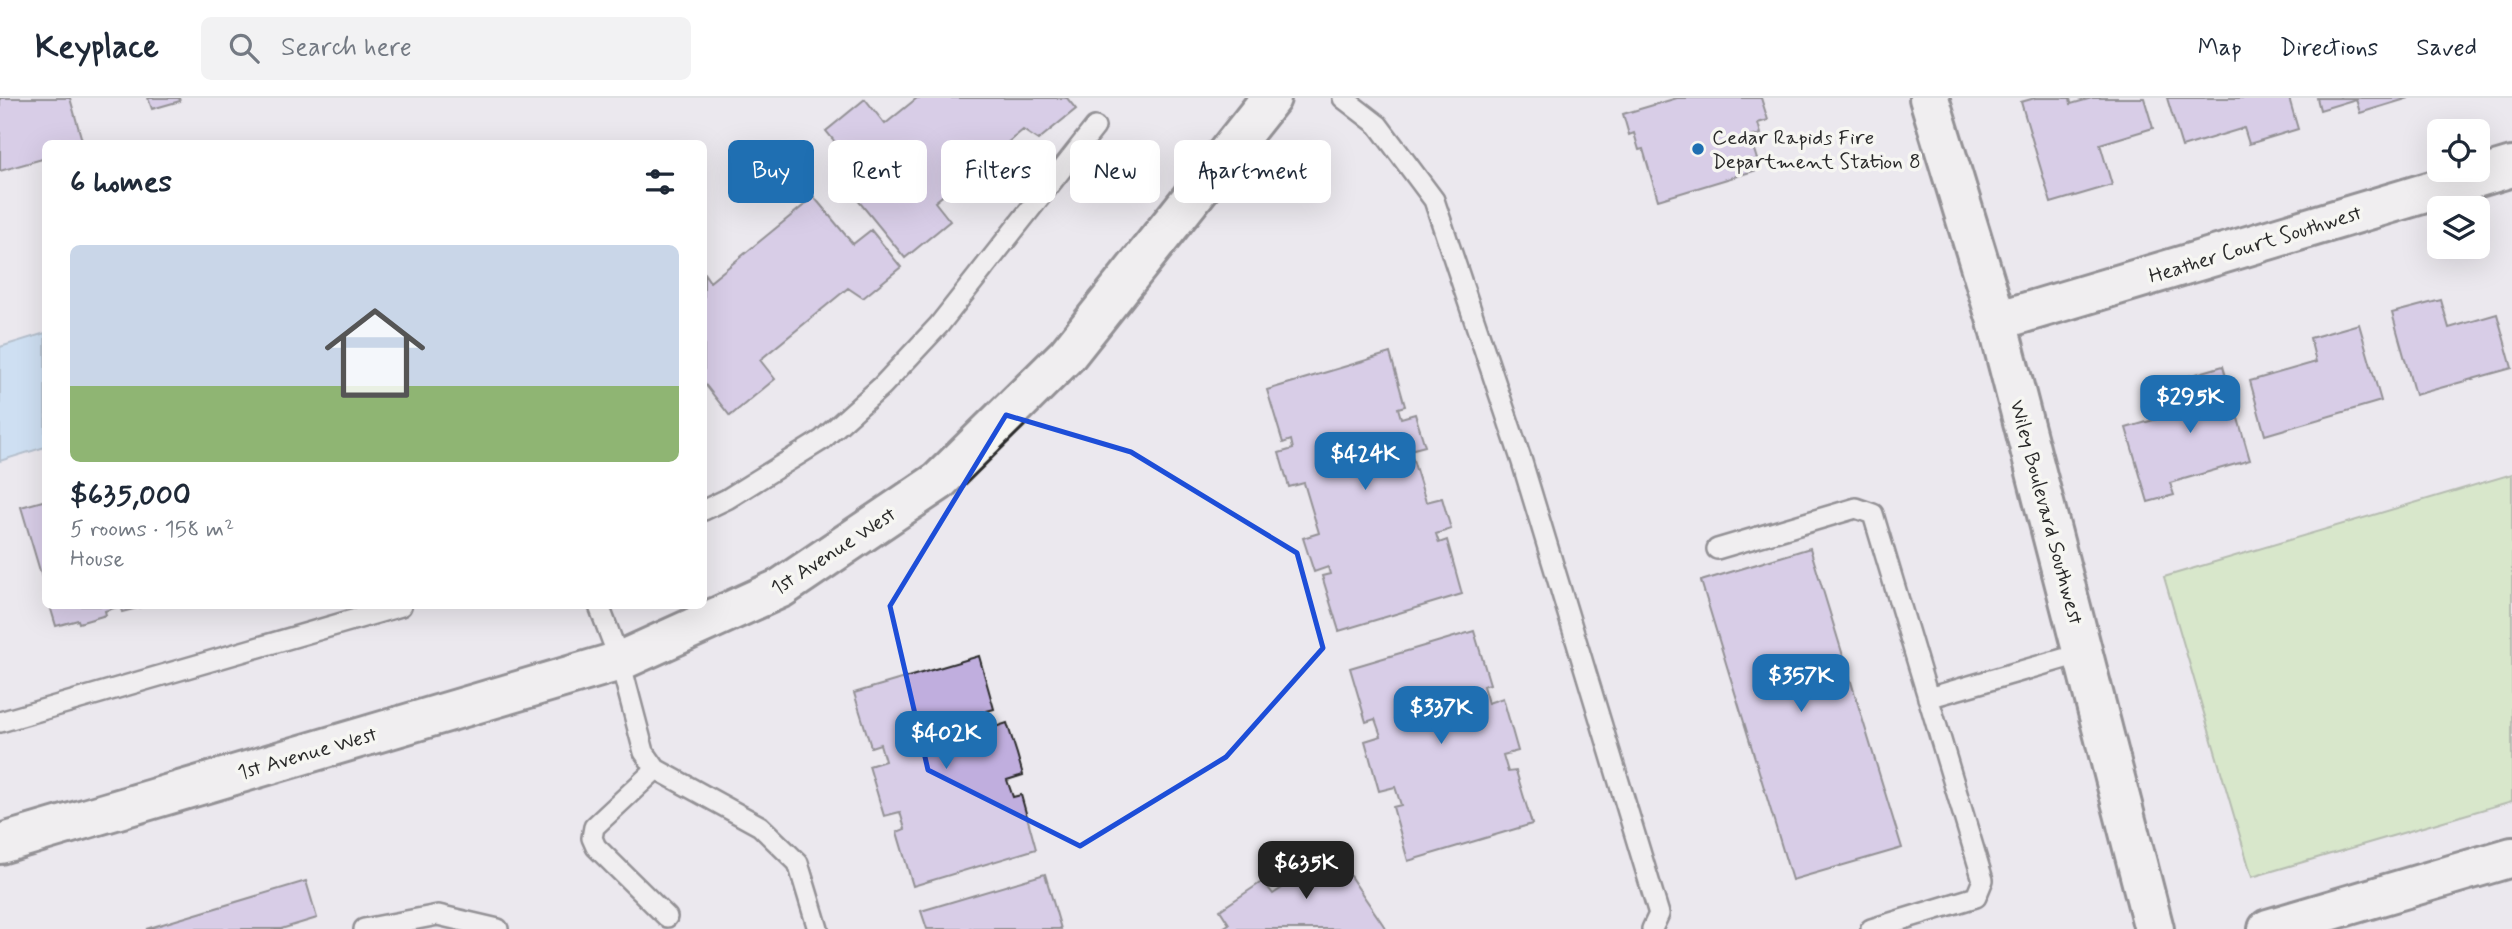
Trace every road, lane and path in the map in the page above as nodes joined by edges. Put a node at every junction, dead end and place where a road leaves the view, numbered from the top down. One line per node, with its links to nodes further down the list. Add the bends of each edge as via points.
1 (1271, 98): 12 (street, 1st Avenue West, via 1067,355 939,481 781,588)
2 (1343, 98): 23 (lane, via 1378,125 1434,200 1522,462 1659,914)
3 (1929, 98): 6 (street, Wiley Boulevard Southwest)
4 (1095, 127): 7 (lane, via 939,325 882,386 822,440)
5 (2512, 167): 6 (street, Heather Court Southwest)
6 (1997, 321): 11 (street, Wiley Boulevard Southwest)
7 (707, 509)
8 (1717, 550): 13 (lane, via 1856,508 1873,514)
9 (391, 609): 14 (lane)
10 (600, 609): 12 (lane)
11 (2083, 653): 13 (lane); 25 (street, Wiley Boulevard Southwest)
12 (620, 661): 15 (lane, via 644,752); 16 (street, 1st Avenue West)
13 (1928, 698): 24 (lane, via 1983,880 1976,897)
14 (0, 722)
15 (656, 769): 18 (lane, via 594,827 592,838); 22 (lane, via 760,826 798,863)
16 (0, 844)
17 (2512, 857): 19 (street)
18 (667, 917)
19 (2345, 918): 26 (street)
20 (364, 929): 21 (lane, via 438,915)
21 (498, 929)
22 (818, 929)
23 (1652, 929)
24 (1871, 929)
25 (2154, 929)
26 (2268, 929)

